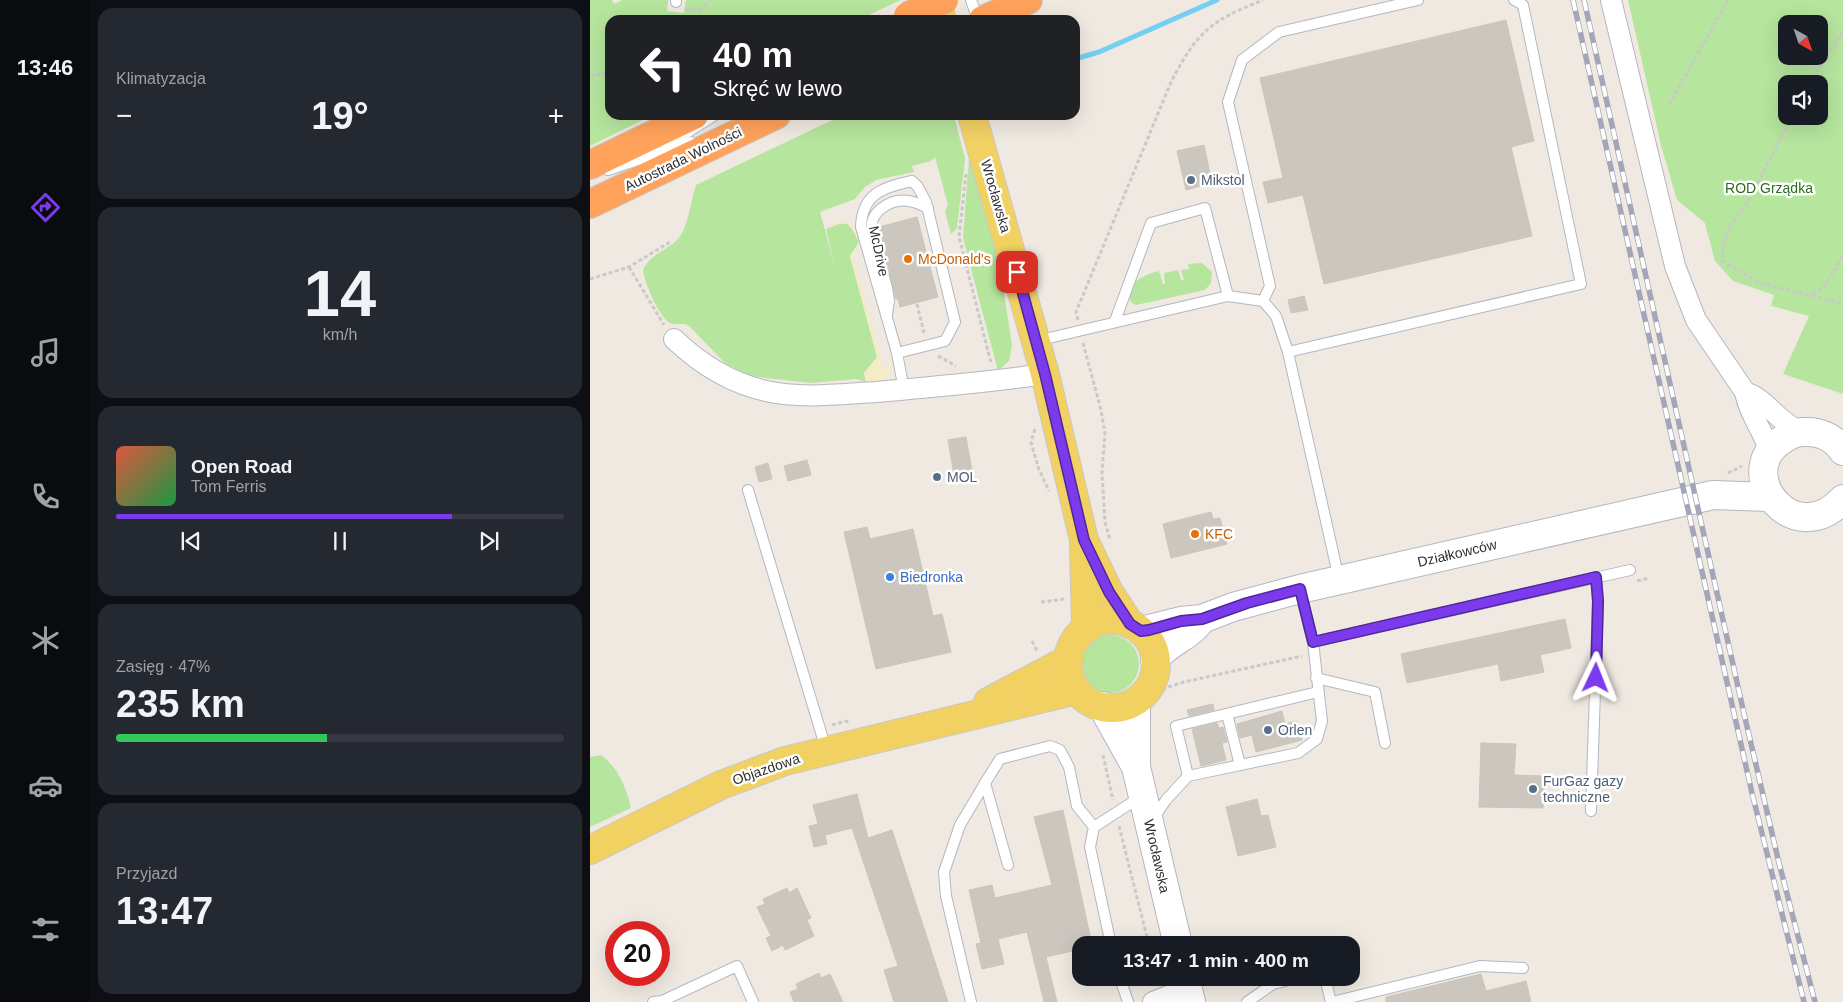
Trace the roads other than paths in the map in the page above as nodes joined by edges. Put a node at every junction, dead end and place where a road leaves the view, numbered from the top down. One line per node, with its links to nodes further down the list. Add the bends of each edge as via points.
1 (936, 0): 9 (main road)
2 (944, 0): 8 (highway, bridge)
3 (971, 0): 10 (lane)
4 (1028, 0): 11 (highway)
5 (1418, 0): 24 (lane, via 1279,32 1242,60 1228,102 1270,286)
6 (1514, 0): 29 (lane, via 1523,5 1580,284)
7 (1611, 0): 33 (street, via 1675,266 1696,320)
8 (910, 15)
9 (940, 15)
10 (986, 15)
11 (993, 15)
12 (684, 120): 18 (highway)
13 (707, 120): 17 (lane)
14 (760, 120): 17 (lane)
15 (765, 120): 21 (highway, Autostrada Wolności)
16 (976, 120): 28 (main road, Wrocławska)
17 (653, 155): 19 (lane); 20 (lane)
18 (590, 165)
19 (590, 176)
20 (590, 196)
21 (590, 204)
22 (928, 208): 25 (lane, McDrive, via 900,201 884,206 872,221 888,294); 25 (lane, via 912,181 879,190 867,204 861,228); 30 (lane, via 955,322 944,341)
23 (1228, 296): 24 (lane); 26 (lane); 26 (lane, via 1205,208 1151,223)
24 (1263, 301): 29 (lane, via 1276,316)
25 (886, 316): 30 (lane)
26 (1116, 321): 28 (lane)
27 (674, 339): 32 (street, via 718,373 766,391 808,394)
28 (1036, 341): 31 (main road, Wrocławska)
29 (1288, 352): 44 (lane)
30 (897, 353): 32 (lane)
31 (1045, 374): 32 (street, via 993,372); 41 (main road, Wrocławska)
32 (904, 390)
33 (1745, 392): 34 (street, via 1756,396 1779,419); 36 (street, via 1747,405 1763,432)
34 (1801, 432): 35 (street, via 1828,436); 36 (street, via 1776,444)
35 (1843, 451)
36 (1767, 461): 38 (street, Działkowców); 39 (street, via 1765,484)
37 (748, 490): 60 (lane)
38 (1713, 495): 39 (street, Działkowców); 44 (street, Działkowców)
39 (1770, 497): 40 (street, via 1791,515 1806,518)
40 (1838, 509)
41 (1084, 540): 47 (main road, Wrocławska, via 1109,592); 48 (main road, Wrocławska)
42 (1630, 570): 43 (lane)
43 (1596, 577): 49 (lane); 66 (lane, via 1598,601)
44 (1340, 580): 45 (street, Działkowców)
45 (1300, 589): 46 (street, Działkowców); 49 (lane)
46 (1202, 619): 47 (street, Działkowców); 51 (street, Działkowców, via 1188,634 1165,647)
47 (1136, 627): 48 (main road, via 1107,620); 51 (main road, via 1150,641)
48 (1086, 629): 50 (main road, via 1077,637)
49 (1313, 642): 52 (lane)
50 (1069, 659): 53 (main road); 58 (main road, Objazdowa)
51 (1160, 671): 55 (main road, via 1145,692)
52 (1316, 678): 54 (lane); 59 (lane, via 1375,692)
53 (1077, 690): 56 (main road); 58 (main road, Objazdowa)
54 (1318, 692): 57 (lane); 61 (lane, via 1322,721 1317,739 1298,753)
55 (1146, 697): 56 (main road, via 1119,707); 62 (street, Wrocławska)
56 (1102, 706): 62 (street, Wrocławska)
57 (1227, 714): 61 (lane); 63 (lane, via 1176,726)
58 (954, 721): 60 (main road, Objazdowa)
59 (1385, 743)
60 (826, 750): 69 (main road, Objazdowa, via 785,761 721,785)
61 (1240, 766): 63 (lane)
62 (1136, 767): 65 (street, Wrocławska)
63 (1188, 776): 67 (lane, via 1166,800)
64 (985, 783): 68 (lane, via 1000,759 1050,746 1060,750 1069,767 1077,806); 70 (lane); 80 (lane, via 960,825 944,872 946,896)
65 (1143, 796): 67 (street, Wrocławska); 68 (lane)
66 (1591, 811)
67 (1150, 825): 72 (street, Wrocławska)
68 (1094, 827): 71 (lane, via 1090,847)
69 (590, 850)
70 (1008, 865)
71 (1109, 936)
72 (1176, 936)
73 (1523, 968): 84 (lane, via 1480,966)
74 (1123, 986): 81 (lane)
75 (1271, 986): 83 (lane)
76 (1327, 986): 84 (lane)
77 (1188, 989): 82 (street)
78 (659, 1002): 79 (lane, via 737,966)
79 (753, 1002)
80 (971, 1002)
81 (1128, 1002)
82 (1153, 1002)
83 (1247, 1002)
84 (1331, 1002)

